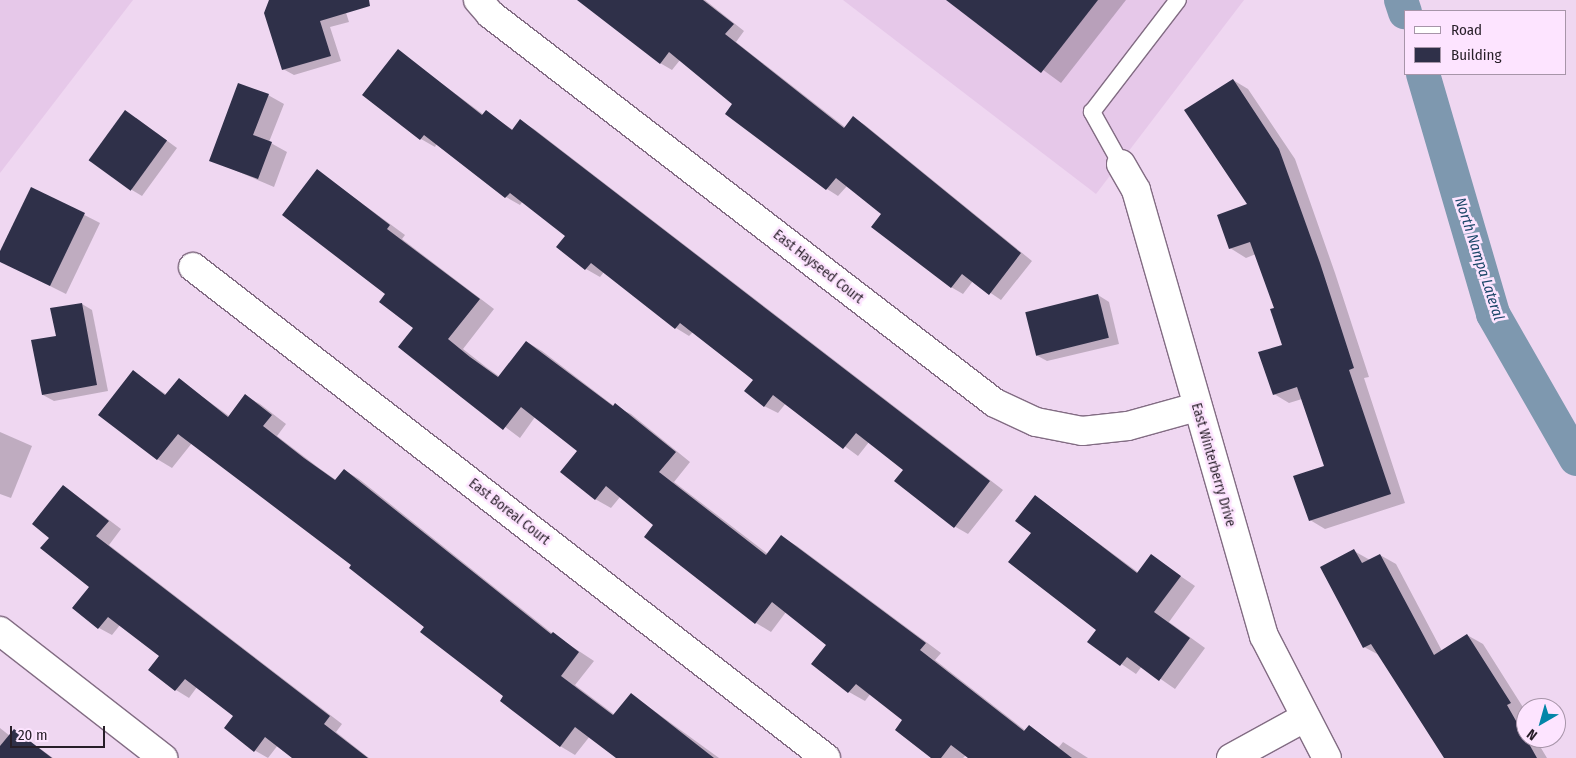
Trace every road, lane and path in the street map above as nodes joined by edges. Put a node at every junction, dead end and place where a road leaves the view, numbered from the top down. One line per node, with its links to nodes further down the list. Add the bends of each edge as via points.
1 (478, 0): 5 (street, East Hayseed Court, via 490,14 995,403 1036,422 1082,431 1128,426)
2 (1178, 0): 3 (lane, via 1092,112)
3 (1121, 164): 5 (street, East Winterberry Drive, via 1136,190)
4 (193, 267): 9 (street, East Boreal Court)
5 (1196, 407): 7 (street, East Winterberry Drive, via 1264,636)
6 (0, 631): 8 (street)
7 (1304, 718): 10 (street); 11 (street, East Winterberry Drive)
8 (163, 758)
9 (826, 758)
10 (1231, 758)
11 (1327, 758)

